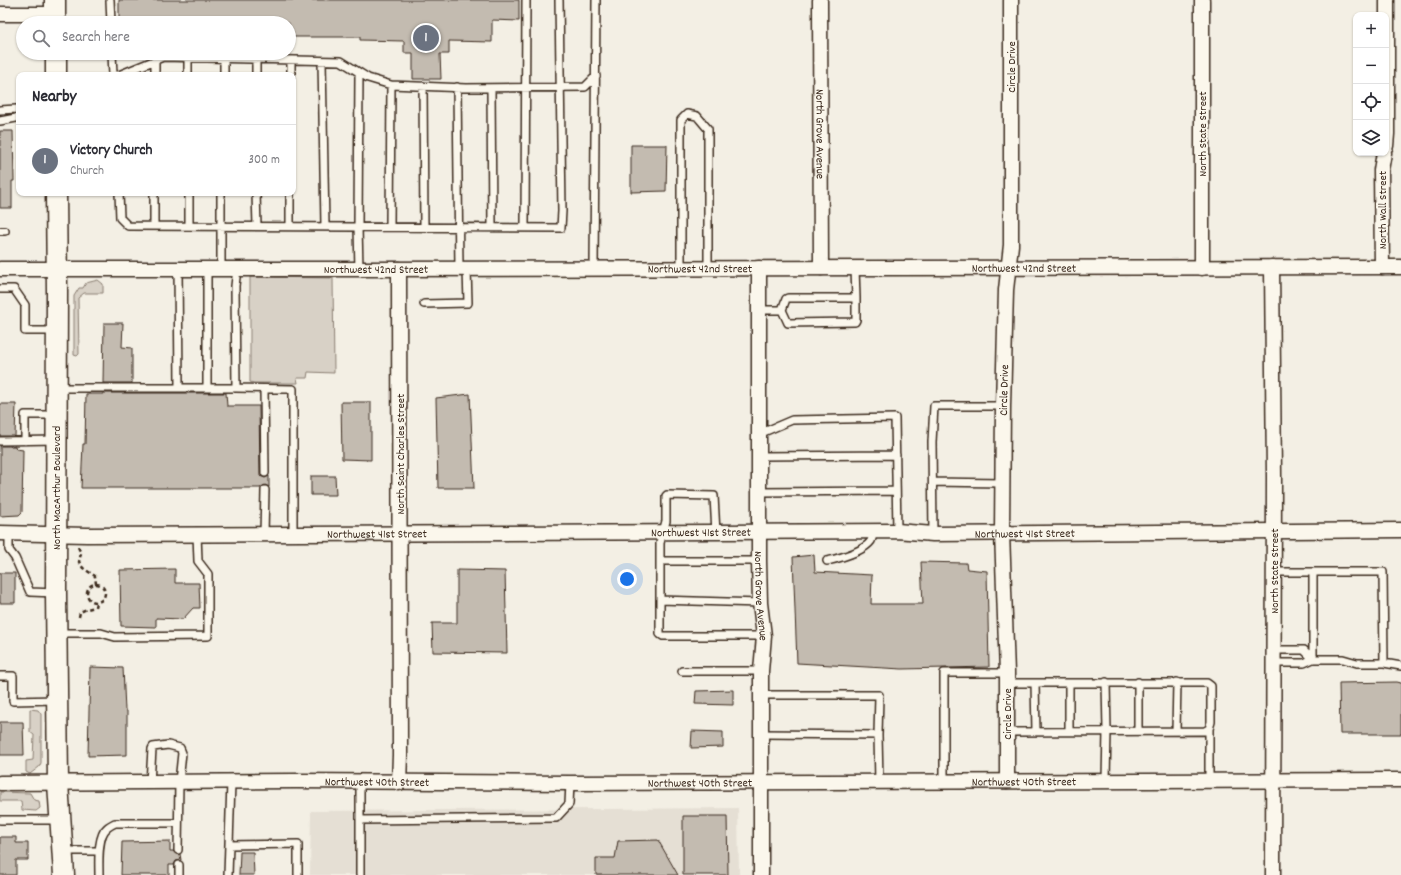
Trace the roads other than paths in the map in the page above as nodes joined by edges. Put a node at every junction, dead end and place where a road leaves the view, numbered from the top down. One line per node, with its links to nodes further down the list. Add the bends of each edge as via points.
1 (110, 0): 11 (lane)
2 (526, 0): 35 (lane)
3 (559, 0): 33 (lane)
4 (596, 0): 29 (lane)
5 (820, 0): 69 (street, North Grove Avenue)
6 (1011, 0): 71 (street, Circle Drive)
7 (1202, 0): 72 (street, North State Street)
8 (1387, 0): 39 (street)
9 (55, 12): 10 (street)
10 (0, 14)
11 (111, 16)
12 (56, 60): 20 (main road)
13 (113, 60): 21 (lane)
14 (155, 60): 22 (lane); 23 (lane)
15 (188, 60): 24 (lane)
16 (224, 60): 25 (lane)
17 (256, 60): 26 (lane)
18 (291, 60): 19 (lane); 27 (lane)
19 (322, 61): 28 (lane, via 341,61); 54 (lane)
20 (56, 72)
21 (114, 72)
22 (126, 72)
23 (155, 72)
24 (188, 72)
25 (224, 72)
26 (256, 72)
27 (291, 72)
28 (359, 73): 30 (lane); 55 (lane)
29 (596, 76): 33 (lane, via 585,87); 65 (lane)
30 (391, 85): 31 (lane); 56 (lane)
31 (423, 86): 32 (lane); 57 (lane)
32 (457, 87): 34 (lane); 58 (lane)
33 (560, 87): 35 (lane); 60 (lane, via 561,228)
34 (491, 88): 35 (lane); 59 (lane)
35 (525, 88): 60 (lane)
36 (0, 110): 37 (lane)
37 (16, 110)
38 (16, 118): 40 (lane)
39 (1388, 120)
40 (0, 121)
41 (1383, 156): 62 (street, North Wall Street, via 1381,170)
42 (56, 196): 74 (main road, North MacArthur Boulevard)
43 (120, 196): 49 (lane, via 120,218 128,226)
44 (154, 196): 49 (lane)
45 (189, 196): 50 (lane)
46 (221, 196): 51 (lane)
47 (256, 196): 52 (lane)
48 (290, 196): 53 (lane)
49 (154, 226): 50 (lane)
50 (189, 226): 51 (lane)
51 (221, 226): 52 (lane); 75 (lane)
52 (257, 226): 53 (lane)
53 (290, 226): 54 (lane)
54 (325, 226): 55 (lane)
55 (358, 227): 56 (lane); 77 (lane)
56 (390, 227): 57 (lane)
57 (424, 227): 58 (lane)
58 (459, 227): 59 (lane); 79 (lane)
59 (492, 227): 60 (lane)
60 (525, 227)
61 (1272, 267): 62 (street, Northwest 42nd Street); 72 (street, Northwest 42nd Street); 105 (street, North State Street)
62 (1382, 267): 63 (street, Northwest 42nd Street)
63 (1401, 267)
64 (178, 268): 74 (street, Northwest 42nd Street); 75 (street, Northwest 42nd Street); 87 (lane)
65 (594, 268): 66 (street, Northwest 42nd Street); 79 (street, Northwest 42nd Street)
66 (681, 268): 67 (street, Northwest 42nd Street); 67 (lane, via 681,120 687,114 697,116 708,129)
67 (708, 268): 68 (street, Northwest 42nd Street)
68 (759, 268): 69 (street, Northwest 42nd Street); 83 (street, North Grove Avenue)
69 (821, 268): 70 (street, Northwest 42nd Street)
70 (855, 268): 71 (street, Northwest 42nd Street); 81 (lane)
71 (1009, 268): 72 (street, Northwest 42nd Street); 91 (street, Circle Drive, via 1006,290)
72 (1202, 268)
73 (0, 269): 74 (street, Northwest 42nd Street)
74 (56, 269): 85 (main road, North MacArthur Boulevard)
75 (214, 269): 76 (street, Northwest 42nd Street); 88 (lane)
76 (237, 269): 77 (street, Northwest 42nd Street); 89 (lane)
77 (359, 269): 78 (street, Northwest 42nd Street)
78 (400, 269): 79 (street, Northwest 42nd Street); 118 (street, North Saint Charles Street)
79 (463, 269): 82 (lane, via 468,303)
80 (0, 289): 85 (lane, via 14,289 26,305 26,331)
81 (856, 298): 84 (lane, via 788,298); 84 (lane, via 855,322 788,323)
82 (424, 304)
83 (759, 310): 84 (lane); 93 (street, North Grove Avenue)
84 (782, 310)
85 (57, 331): 86 (main road, North MacArthur Boulevard)
86 (57, 388): 87 (lane); 92 (main road, North MacArthur Boulevard)
87 (179, 388): 88 (lane)
88 (208, 388): 89 (lane)
89 (236, 388): 90 (lane)
90 (264, 389): 99 (lane); 117 (lane, via 292,390)
91 (1003, 406): 100 (lane, via 934,406); 101 (street, Circle Drive)
92 (57, 415): 94 (main road, North MacArthur Boulevard); 96 (lane, via 25,415)
93 (759, 434): 97 (lane, via 792,420 896,418); 98 (street, North Grove Avenue)
94 (56, 440): 96 (lane); 114 (main road, North MacArthur Boulevard)
95 (0, 441): 96 (lane)
96 (25, 441)
97 (896, 455): 98 (lane); 103 (lane)
98 (760, 456): 104 (street, North Grove Avenue)
99 (265, 473)
100 (933, 482): 101 (lane); 119 (lane)
101 (1002, 482): 113 (street, Circle Drive)
102 (265, 490): 116 (lane)
103 (896, 491): 104 (lane); 109 (lane)
104 (760, 492): 107 (street, North Grove Avenue)
105 (1274, 530): 106 (street, Northwest 41st Street); 113 (street, Northwest 41st Street); 123 (street, North State Street)
106 (1401, 530)
107 (760, 532): 108 (street, Northwest 41st Street); 112 (street, Northwest 41st Street); 121 (street, North Grove Avenue)
108 (874, 532): 109 (street, Northwest 41st Street); 122 (lane, via 870,541 861,549)
109 (897, 532): 119 (street, Northwest 41st Street)
110 (4, 533): 114 (street, Northwest 41st Street); 125 (lane, via 9,550 30,592)
111 (663, 533): 112 (street, Northwest 41st Street); 112 (lane, via 667,495 714,496); 118 (street, Northwest 41st Street); 120 (lane)
112 (716, 533)
113 (1002, 533): 119 (street, Northwest 41st Street); 137 (street, Circle Drive)
114 (56, 534): 115 (street, Northwest 41st Street); 125 (main road, North MacArthur Boulevard)
115 (197, 534): 116 (street, Northwest 41st Street); 128 (lane, via 198,561 208,574 208,636 115,637 100,633)
116 (264, 534): 117 (street, Northwest 41st Street)
117 (293, 534): 118 (street, Northwest 41st Street)
118 (400, 534): 168 (street, North Saint Charles Street)
119 (933, 534)
120 (660, 561): 121 (lane); 126 (lane)
121 (759, 561): 127 (street, North Grove Avenue)
122 (827, 562)
123 (1274, 572): 124 (lane); 130 (street, North State Street)
124 (1313, 572): 131 (lane); 132 (lane, via 1383,572)
125 (56, 593): 128 (main road, North MacArthur Boulevard)
126 (660, 600): 127 (lane); 129 (lane, via 660,634 663,636)
127 (760, 603): 129 (street, North Grove Avenue)
128 (56, 633): 144 (main road, North MacArthur Boulevard)
129 (764, 636): 135 (street, North Grove Avenue)
130 (1274, 657): 131 (lane, via 1304,663); 131 (lane, via 1304,650); 156 (street, North State Street)
131 (1313, 659): 132 (lane)
132 (1384, 663): 133 (lane)
133 (1401, 666)
134 (682, 671): 135 (lane)
135 (761, 671): 143 (street, North Grove Avenue)
136 (0, 676): 144 (lane, via 13,676 13,701)
137 (1007, 678): 141 (lane); 150 (street, Circle Drive); 159 (lane, via 944,673)
138 (1106, 682): 139 (lane); 142 (lane); 147 (lane)
139 (1138, 682): 140 (lane); 148 (lane)
140 (1177, 682): 145 (lane, via 1207,683 1211,686); 149 (lane)
141 (1035, 683): 142 (lane); 151 (lane)
142 (1069, 683): 146 (lane)
143 (761, 695): 152 (street, North Grove Avenue); 153 (lane, via 879,695)
144 (57, 700): 166 (main road, North MacArthur Boulevard)
145 (1209, 729): 149 (lane); 155 (lane)
146 (1069, 731): 147 (lane); 151 (lane)
147 (1108, 731): 148 (lane); 154 (lane)
148 (1138, 731): 149 (lane)
149 (1176, 731)
150 (1007, 732): 151 (lane); 160 (street, Circle Drive)
151 (1036, 732)
152 (761, 734): 153 (lane); 163 (street, North Grove Avenue)
153 (878, 735): 164 (lane)
154 (1106, 780): 155 (street, Northwest 40th Street); 160 (street, Northwest 40th Street)
155 (1209, 780): 156 (street, Northwest 40th Street)
156 (1273, 780): 157 (street, Northwest 40th Street); 187 (street, North State Street)
157 (1401, 780)
158 (360, 781): 162 (street, Northwest 40th Street); 168 (street, Northwest 40th Street); 172 (lane)
159 (944, 781): 160 (street, Northwest 40th Street); 164 (street, Northwest 40th Street)
160 (1007, 781)
161 (179, 782): 162 (street, Northwest 40th Street); 167 (street, Northwest 40th Street); 167 (lane, via 181,750 168,745 152,749); 173 (lane)
162 (231, 782): 174 (lane)
163 (761, 782): 164 (street, Northwest 40th Street); 169 (street, Northwest 40th Street); 186 (street, North Grove Avenue)
164 (879, 782)
165 (0, 783): 166 (street, Northwest 40th Street)
166 (58, 783): 167 (street, Northwest 40th Street); 171 (main road, North MacArthur Boulevard); 176 (main road, North MacArthur Boulevard)
167 (150, 783)
168 (399, 783): 169 (street, Northwest 40th Street)
169 (570, 783): 172 (lane, via 569,804 556,818)
170 (0, 820): 171 (lane)
171 (55, 820): 179 (main road, North MacArthur Boulevard)
172 (360, 820): 185 (lane)
173 (178, 823): 175 (lane); 177 (lane, via 115,823 106,828)
174 (228, 845): 183 (lane); 184 (lane, via 298,844)
175 (178, 850)
176 (63, 851): 177 (lane); 180 (main road, North MacArthur Boulevard)
177 (99, 851): 181 (lane)
178 (179, 865): 182 (lane)
179 (51, 875)
180 (64, 875)
181 (99, 875)
182 (179, 875)
183 (228, 875)
184 (298, 875)
185 (360, 875)
186 (761, 875)
187 (1273, 875)

